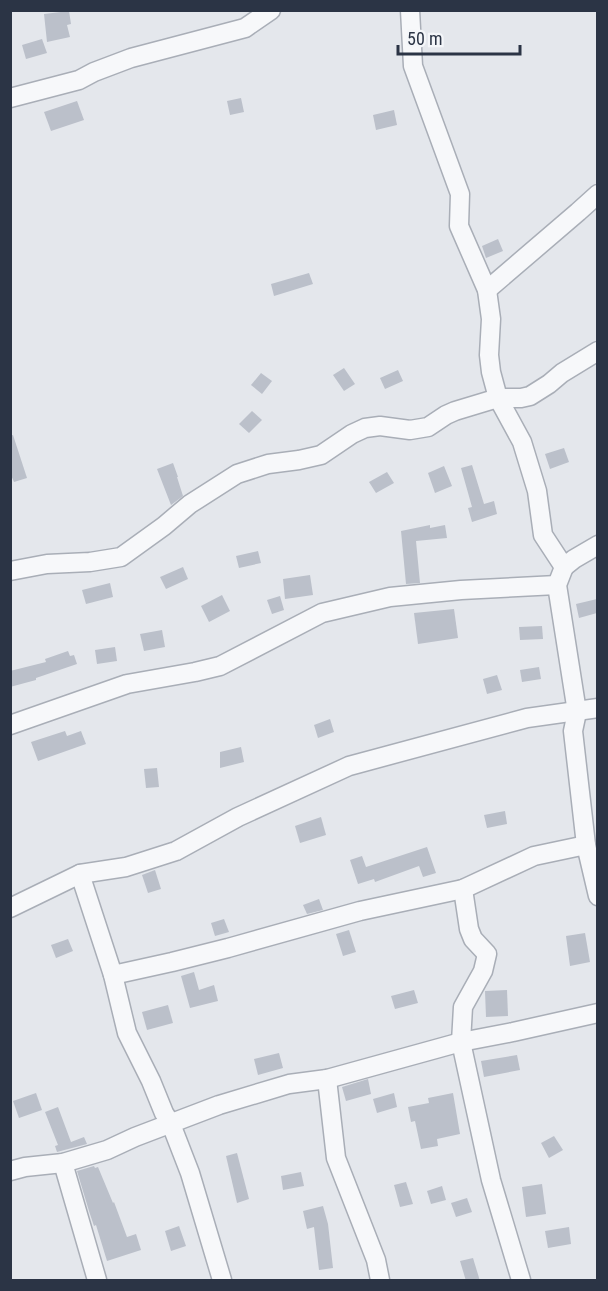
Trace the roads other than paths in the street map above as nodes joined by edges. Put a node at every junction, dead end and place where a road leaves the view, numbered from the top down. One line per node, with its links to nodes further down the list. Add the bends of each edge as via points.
1 (271, 10): 3 (street, via 245,28 131,58 79,80)
2 (410, 10): 5 (street, via 413,66 459,194 459,226)
3 (10, 98)
4 (597, 194): 5 (street)
5 (487, 290): 7 (street, via 491,319 489,356)
6 (597, 351): 7 (street, via 530,396)
7 (498, 398): 9 (street, via 522,442 537,490 543,535); 10 (street, via 446,415 428,427 365,428 321,455 237,474 121,556)
8 (597, 545): 9 (street)
9 (564, 567): 11 (street)
10 (10, 571)
11 (557, 585): 13 (street); 14 (street, via 390,597 322,613 220,666 128,684)
12 (597, 708): 13 (street)
13 (577, 712): 15 (street, via 573,731); 16 (street, via 527,718 349,766 238,817 176,851 126,867)
14 (10, 725)
15 (586, 845): 17 (street, via 534,856); 18 (street)
16 (80, 874): 19 (street); 20 (street)
17 (463, 889): 20 (street, via 360,911); 22 (street, via 469,929 487,954 483,971 463,1007)
18 (597, 896)
19 (10, 908)
20 (113, 975): 24 (street, via 127,1033)
21 (597, 1013): 22 (street)
22 (460, 1042): 23 (street); 30 (street, via 491,1180)
23 (327, 1080): 24 (street, via 289,1084); 29 (street, via 336,1158 376,1260)
24 (171, 1124): 25 (street); 28 (street)
25 (63, 1163): 26 (street); 27 (street)
26 (10, 1171)
27 (97, 1281)
28 (222, 1281)
29 (380, 1281)
30 (521, 1281)

